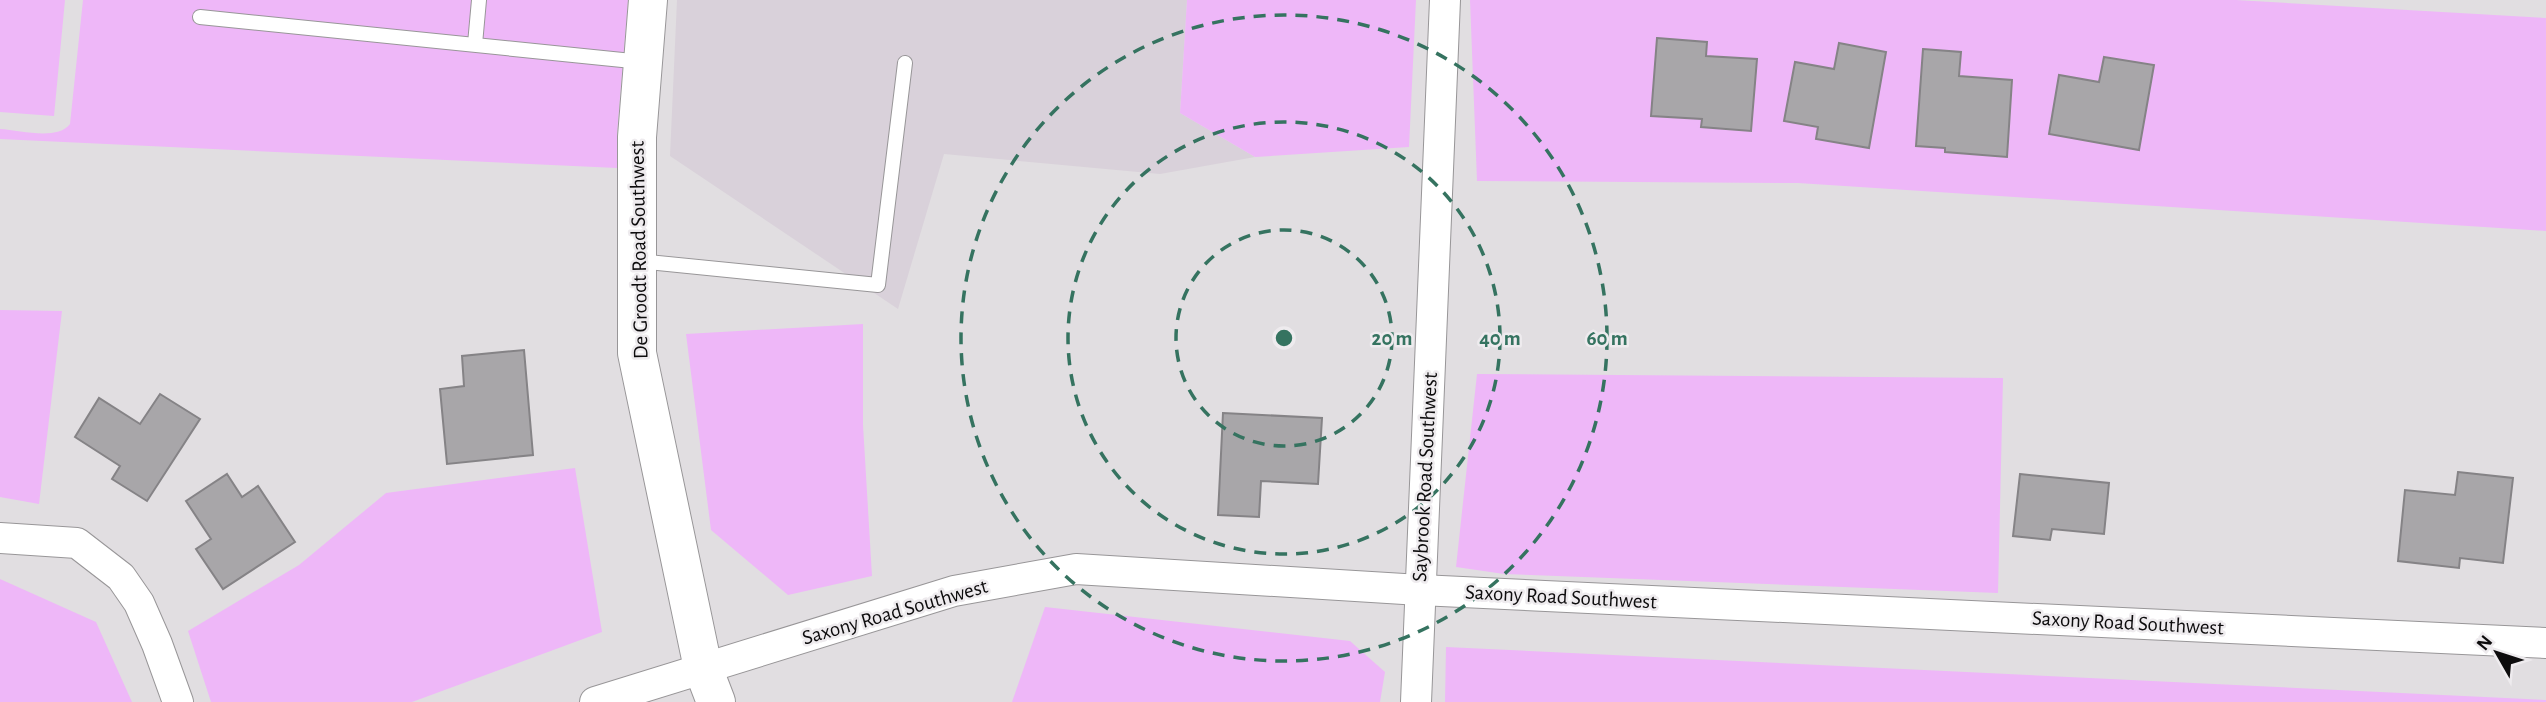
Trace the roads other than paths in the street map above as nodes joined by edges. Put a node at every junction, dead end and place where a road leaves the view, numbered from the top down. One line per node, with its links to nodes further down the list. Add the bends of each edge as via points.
1 (479, 0): 5 (lane)
2 (648, 0): 6 (street, De Groodt Road Southwest)
3 (1446, 0): 10 (street, Saybrook Road Southwest)
4 (200, 17): 5 (lane)
5 (475, 44): 6 (lane)
6 (643, 62): 8 (street, De Groodt Road Southwest, via 637,137)
7 (905, 63): 8 (lane, via 878,285)
8 (637, 261): 12 (street, De Groodt Road Southwest, via 637,353)
9 (0, 538): 13 (street, via 77,543 121,577 139,603)
10 (1420, 590): 11 (street, Saxony Road Southwest); 12 (street, Saxony Road Southwest, via 1076,569 954,591); 15 (street, Saybrook Road Southwest)
11 (2546, 643)
12 (710, 685): 14 (street, Saxony Road Southwest)
13 (178, 702)
14 (595, 702)
15 (1416, 702)

